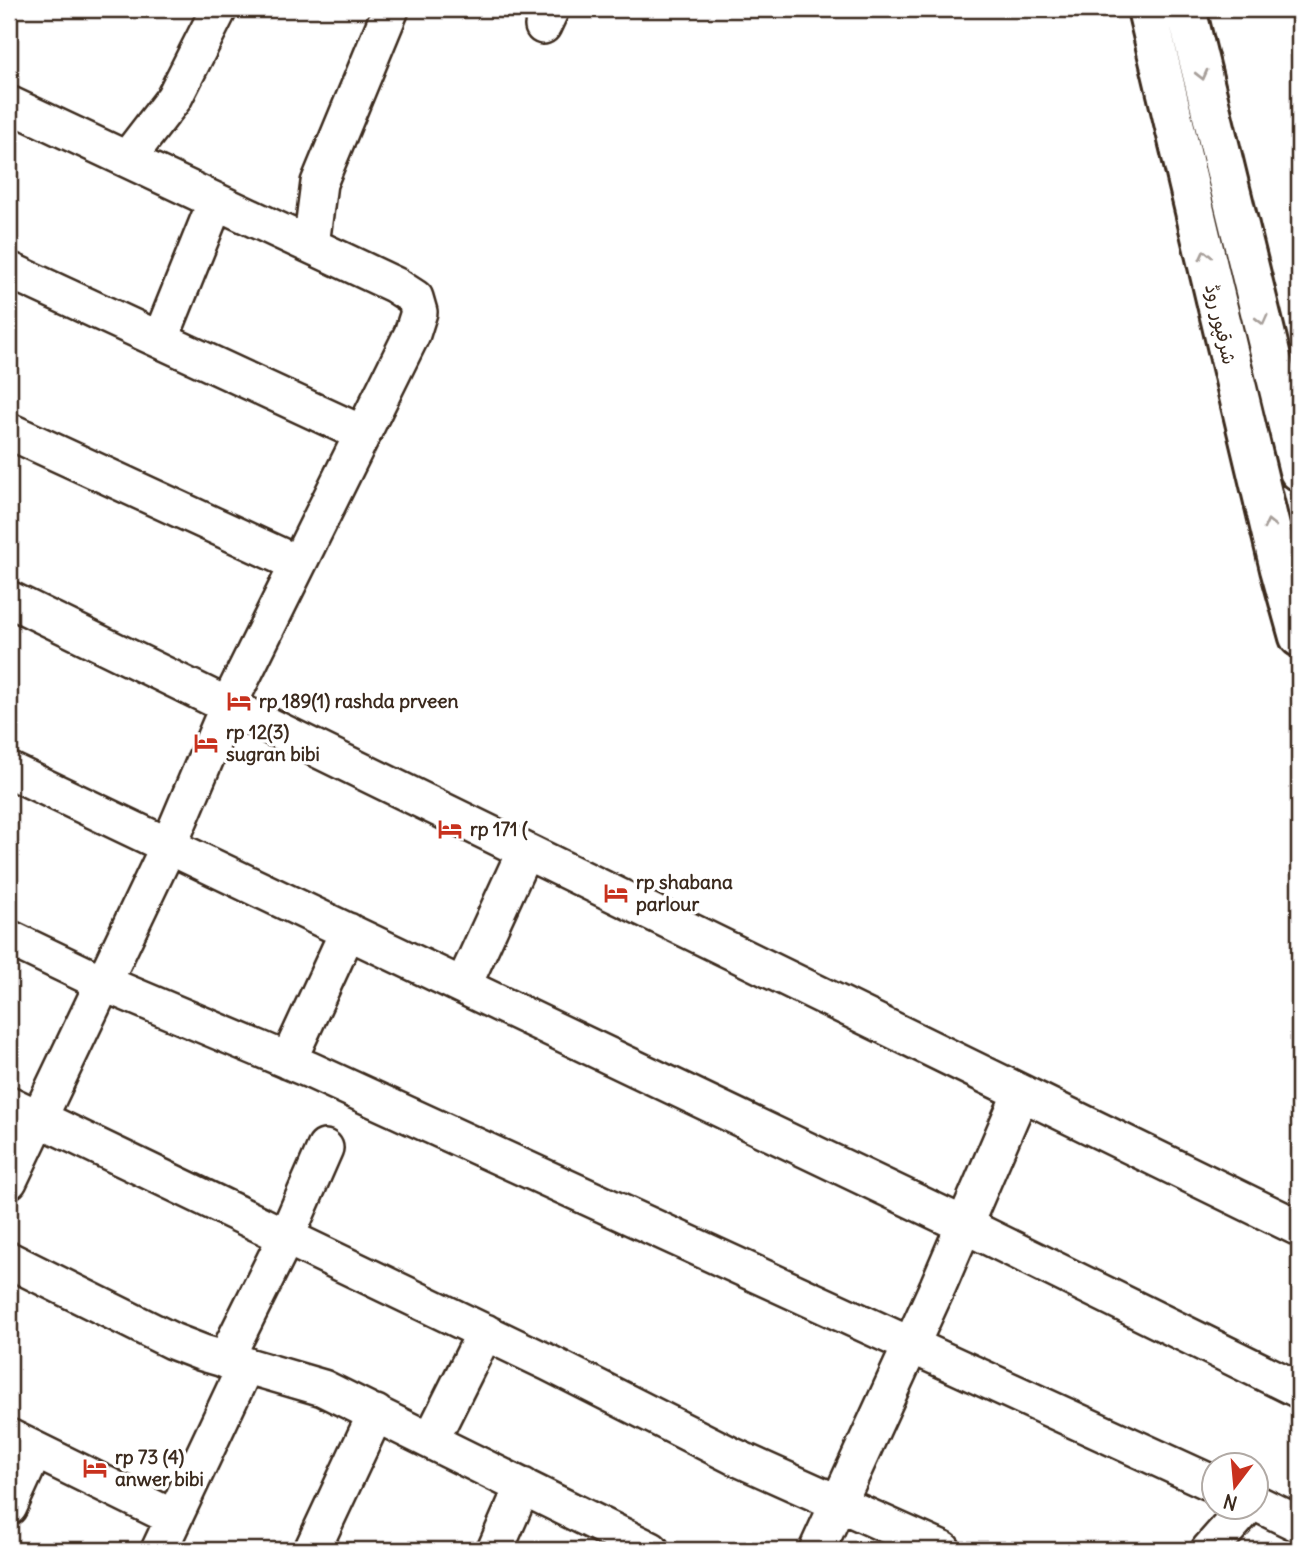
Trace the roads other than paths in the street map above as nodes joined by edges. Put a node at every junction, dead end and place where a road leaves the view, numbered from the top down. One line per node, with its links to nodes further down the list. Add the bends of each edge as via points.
1 (219, 9): 6 (street, via 174,98)
2 (391, 9): 8 (street, via 319,183)
3 (1147, 9): 15 (main road, شرقپور روڈ, one-way to 3)
4 (1186, 9): 13 (main road, شرقپور روڈ, one-way to 13)
5 (9, 104): 6 (street)
6 (127, 159): 7 (street)
7 (216, 201): 8 (street); 10 (street)
8 (311, 245): 12 (street, via 402,288 419,304 412,334)
9 (9, 270): 10 (street)
10 (160, 340): 12 (street)
11 (9, 431): 14 (street)
12 (363, 434): 14 (street)
13 (1299, 471)
14 (298, 564): 18 (street)
15 (1289, 565): 17 (main road, شرقپور روڈ)
16 (9, 599): 18 (street)
17 (1299, 637)
18 (228, 706): 20 (street); 21 (street)
19 (9, 770): 20 (street)
20 (169, 845): 22 (street); 24 (street)
21 (525, 851): 25 (street); 27 (street)
22 (348, 931): 25 (street); 26 (street)
23 (9, 938): 24 (street)
24 (103, 983): 26 (street); 28 (street)
25 (463, 986): 31 (street)
26 (288, 1061): 36 (street)
27 (1021, 1093): 31 (street); 32 (street)
28 (24, 1111): 30 (street); 33 (street)
29 (325, 1148): 33 (street)
30 (9, 1181)
31 (964, 1225): 36 (street); 38 (street)
32 (1299, 1228)
33 (286, 1237): 35 (street); 37 (street)
34 (9, 1259): 37 (street, via 172,1341)
35 (485, 1332): 40 (street); 44 (street, via 733,1456)
36 (911, 1344): 42 (street); 44 (street)
37 (235, 1362): 39 (street, via 323,1388); 47 (street)
38 (1299, 1390)
39 (376, 1413): 40 (street); 51 (street)
40 (431, 1440): 43 (street)
41 (22, 1443): 45 (street); 47 (street)
42 (1200, 1478)
43 (523, 1486): 52 (street); 53 (street)
44 (839, 1502): 54 (street); 55 (street)
45 (9, 1507)
46 (1270, 1510): 49 (street)
47 (174, 1518): 50 (street)
48 (1236, 1520): 56 (street)
49 (1299, 1524)
50 (159, 1550)
51 (312, 1550)
52 (495, 1550)
53 (651, 1550)
54 (817, 1550)
55 (943, 1550)
56 (1209, 1550)

